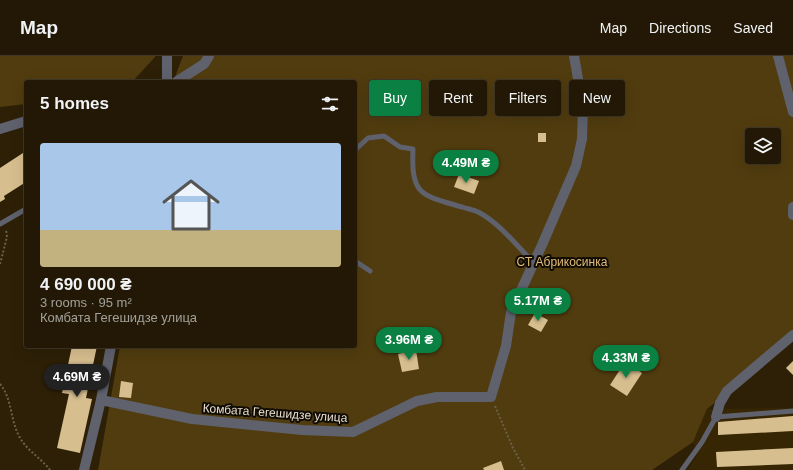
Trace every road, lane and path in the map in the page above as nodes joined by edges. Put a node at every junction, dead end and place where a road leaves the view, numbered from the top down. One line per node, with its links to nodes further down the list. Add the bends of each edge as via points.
1 (167, 56): 5 (street)
2 (209, 56): 6 (street, via 204,64)
3 (574, 56): 16 (street, via 582,107 582,139 576,166)
4 (778, 56): 7 (street)
5 (168, 80)
6 (179, 80)
7 (793, 112)
8 (24, 122): 9 (street)
9 (0, 128)
10 (357, 148): 16 (lane, via 368,138 384,136 400,147 413,149 412,173 418,188 426,196 479,212)
11 (793, 208): 13 (street)
12 (24, 209): 14 (lane)
13 (793, 215)
14 (2, 223): 17 (path, via 7,237)
15 (357, 262): 18 (lane)
16 (534, 263): 22 (street, via 511,312 506,346)
17 (0, 264)
18 (370, 271)
19 (793, 335): 25 (street, via 727,391)
20 (111, 348): 23 (street)
21 (0, 384): 26 (path, via 5,390 19,436)
22 (492, 397): 23 (street, Комбата Гегешидзе улица, via 437,396 417,401 353,432 302,430 192,419); 28 (path)
23 (101, 400): 27 (street)
24 (793, 411): 25 (lane)
25 (716, 418): 29 (lane)
26 (50, 470)
27 (84, 470)
28 (525, 470)
29 (682, 470)

